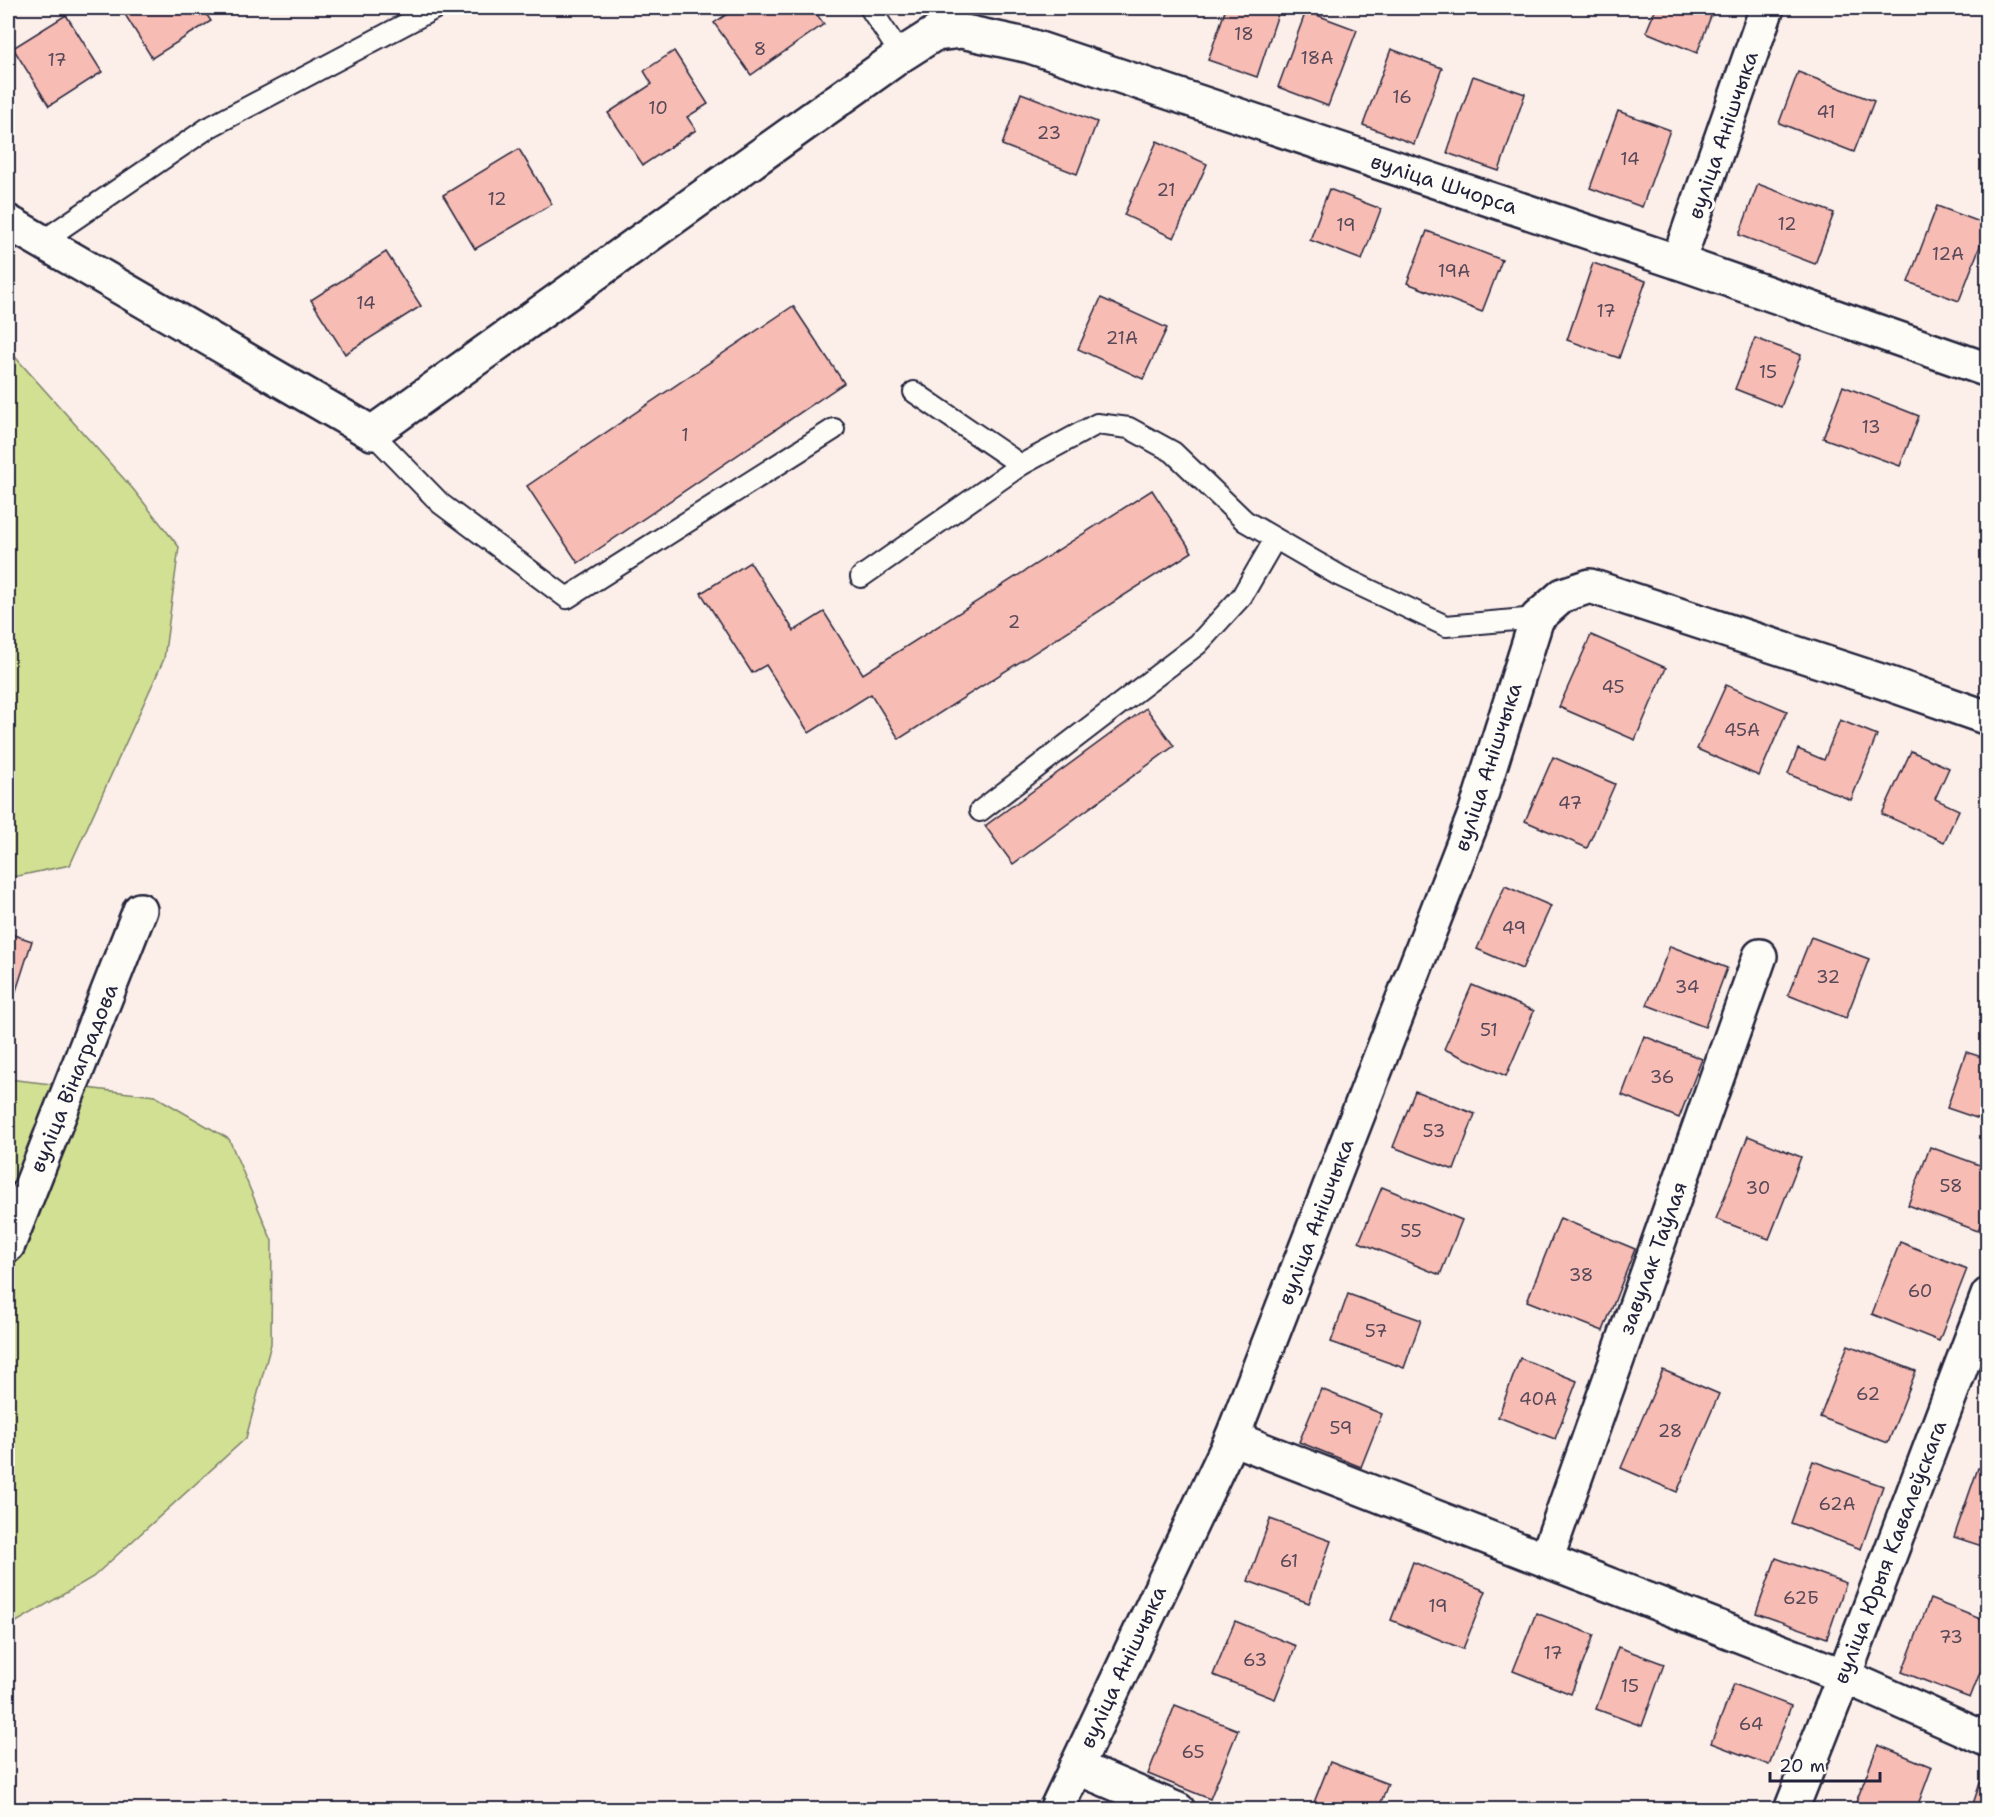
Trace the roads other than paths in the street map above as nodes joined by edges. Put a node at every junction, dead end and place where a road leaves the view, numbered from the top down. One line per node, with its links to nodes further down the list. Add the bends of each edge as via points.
1 (436, 8): 6 (lane, via 208,128)
2 (870, 8): 4 (lane)
3 (1767, 8): 7 (street, вуліца Анішчыка)
4 (901, 55): 7 (street, вуліца Шчорса, via 934,34 961,32 1030,46); 11 (street, вуліца Шчорса)
5 (8, 222): 6 (street)
6 (41, 242): 11 (street)
7 (1678, 262): 8 (street, вуліца Шчорса)
8 (1988, 370)
9 (914, 392): 12 (lane)
10 (834, 429): 11 (lane, via 567,598 441,504)
11 (372, 433)
12 (1022, 465): 13 (lane, via 1097,424 1129,428 1173,452 1245,521); 14 (lane)
13 (1275, 539): 15 (lane, via 1340,576 1446,626); 17 (lane, via 1242,596 1198,644)
14 (861, 577)
15 (1537, 618): 16 (street, via 1563,594 1590,586); 22 (street, вуліца Анішчыка, via 1475,814)
16 (1988, 718)
17 (980, 812)
18 (140, 910): 20 (street, вуліца Вінаградова)
19 (1760, 956): 23 (street, завулак Таўлая)
20 (8, 1245)
21 (1988, 1294): 24 (street, вуліца Юрыя Кавалеўскага)
22 (1232, 1438): 23 (street); 26 (street, вуліца Анішчыка)
23 (1546, 1560): 24 (street)
24 (1844, 1676): 25 (street); 29 (street, вуліца Юрыя Кавалеўскага)
25 (1988, 1740)
26 (1076, 1767): 27 (street, вуліца Анішчыка); 28 (street)
27 (1056, 1809)
28 (1178, 1809)
29 (1791, 1809)

